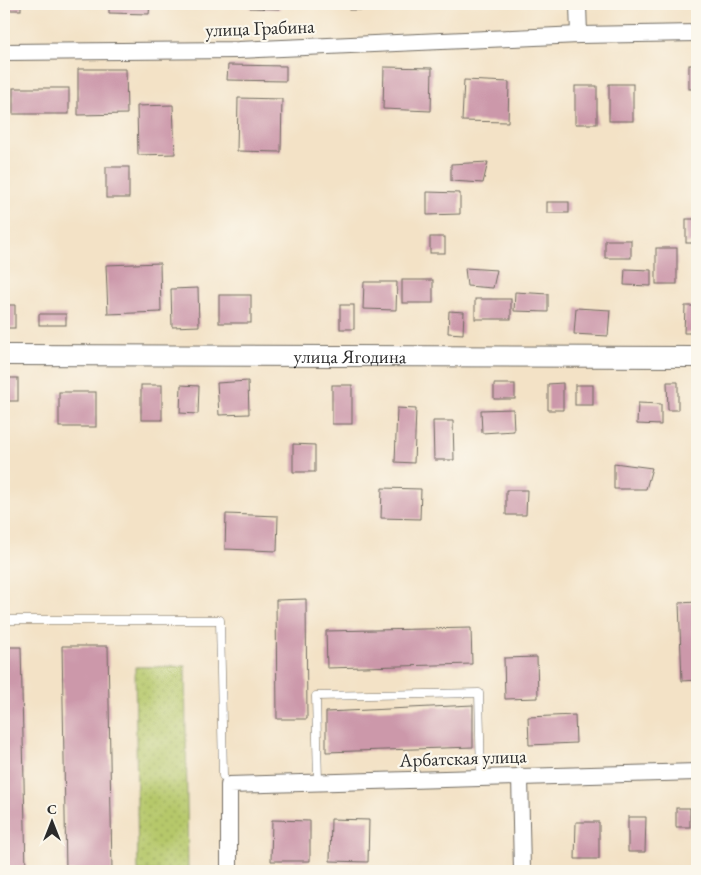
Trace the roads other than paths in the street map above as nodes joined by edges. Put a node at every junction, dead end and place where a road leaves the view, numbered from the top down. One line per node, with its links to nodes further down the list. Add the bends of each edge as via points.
1 (578, 4): 3 (street)
2 (697, 33): 3 (street, улица Грабина)
3 (578, 35): 4 (street, улица Грабина, via 238,50)
4 (4, 52)
5 (4, 355): 6 (street, улица Ягодина)
6 (697, 357)
7 (4, 620): 11 (lane, via 220,620)
8 (697, 772): 9 (street, Арбатская улица)
9 (520, 776): 10 (street, Арбатская улица); 14 (street)
10 (481, 777): 12 (street, Арбатская улица); 12 (lane, via 479,693 316,696)
11 (226, 781): 12 (street, Арбатская улица); 13 (street)
12 (318, 782)
13 (229, 871)
14 (522, 871)

